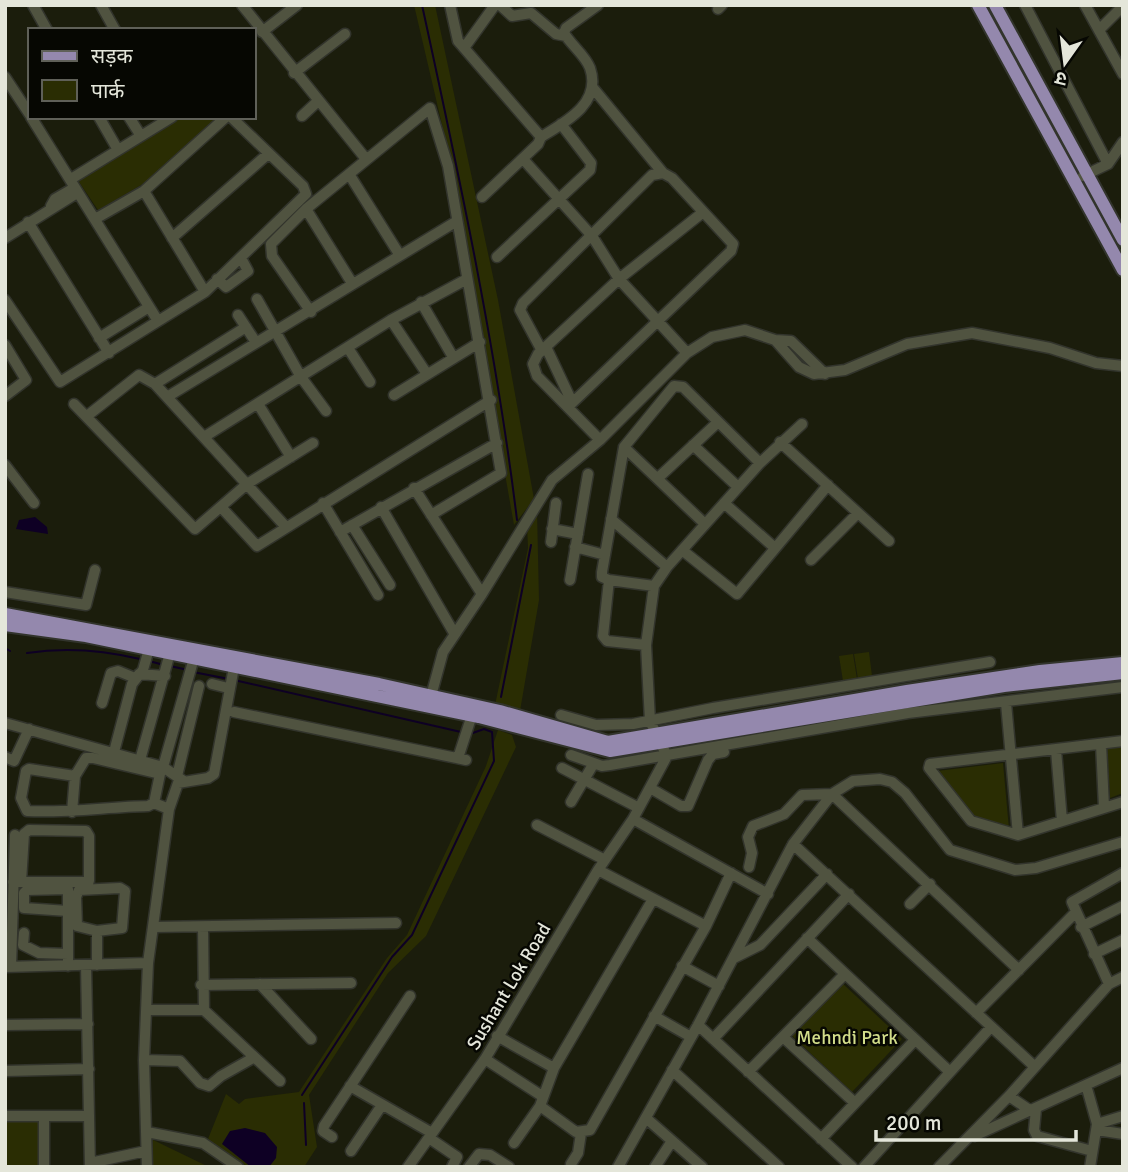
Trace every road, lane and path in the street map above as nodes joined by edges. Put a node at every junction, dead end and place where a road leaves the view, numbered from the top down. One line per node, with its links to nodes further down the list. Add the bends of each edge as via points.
1 (33, 5): 13 (street)
2 (101, 5): 14 (street)
3 (242, 5): 16 (street)
4 (297, 5): 16 (street)
5 (450, 5): 19 (street, via 458,41)
6 (498, 5): 18 (street, via 512,16 531,13 556,34); 19 (street)
7 (598, 5): 18 (street, via 566,28)
8 (978, 5): 45 (main road)
9 (995, 5): 44 (main road)
10 (1025, 5): 41 (street)
11 (1085, 5): 15 (street)
12 (1123, 6): 15 (street)
13 (46, 28)
14 (114, 28)
15 (1099, 30): 21 (street)
16 (262, 32): 20 (street)
17 (345, 34): 20 (street)
18 (566, 36): 23 (street, via 590,67)
19 (464, 48): 35 (street)
20 (294, 73): 24 (street)
21 (1123, 74)
22 (5, 77): 25 (street)
23 (593, 88): 33 (street, via 586,104); 42 (street)
24 (317, 102): 26 (street); 39 (street)
25 (28, 113)
26 (302, 116)
27 (32, 119): 46 (street)
28 (100, 119): 37 (street)
29 (130, 119): 34 (street)
30 (167, 119): 34 (street)
31 (226, 119): 47 (street)
32 (230, 119): 38 (street)
33 (561, 124): 35 (street); 49 (street, via 592,167)
34 (141, 136): 37 (street)
35 (541, 137): 40 (street)
36 (1123, 142): 41 (street)
37 (118, 150): 46 (street)
38 (268, 154): 57 (street); 65 (street, via 306,194 241,258 248,271 226,287 217,279)
39 (366, 159): 43 (street); 53 (street, via 430,107 448,166)
40 (523, 159): 48 (street); 49 (street)
41 (1108, 164): 44 (street)
42 (663, 173): 51 (street); 55 (street, via 652,176)
43 (349, 174): 50 (street); 59 (street)
44 (1087, 174): 45 (street); 58 (main road)
45 (1073, 180): 61 (main road)
46 (74, 187): 52 (street); 54 (street)
47 (144, 191): 52 (street); 57 (street)
48 (482, 197)
49 (556, 199): 55 (street); 60 (street)
50 (306, 209): 64 (street); 70 (street, via 270,250)
51 (702, 213): 63 (street); 73 (street, via 734,247)
52 (95, 219): 69 (street)
53 (457, 221): 59 (street); 62 (street)
54 (28, 222): 56 (street); 77 (street)
55 (592, 236): 63 (street); 82 (street, via 520,310)
56 (5, 237)
57 (172, 238): 65 (street)
58 (1123, 240)
59 (399, 254): 64 (street)
60 (497, 257)
61 (1123, 270)
62 (467, 279): 68 (street); 79 (street)
63 (619, 279): 73 (street); 82 (street)
64 (352, 283): 70 (street)
65 (205, 292): 74 (street)
66 (257, 299): 76 (street)
67 (5, 300): 83 (street, via 60,382)
68 (421, 302): 72 (street); 85 (street)
69 (149, 307): 74 (street); 77 (street)
70 (310, 312): 76 (street)
71 (238, 315): 75 (street)
72 (391, 320): 81 (street); 87 (street)
73 (655, 320): 84 (street); 97 (street)
74 (158, 321): 83 (street)
75 (246, 327): 78 (street); 90 (street)
76 (275, 332): 78 (street); 88 (street)
77 (99, 338): 83 (street)
78 (255, 341): 93 (street)
79 (480, 342): 85 (street); 94 (street)
80 (5, 345): 92 (street, via 26,380)
81 (348, 348): 88 (street); 89 (street)
82 (544, 349): 97 (street); 97 (street, via 533,365 537,376)
83 (109, 353)
84 (687, 353): 86 (street, via 712,337 745,330 775,340 806,373 825,374 907,344 972,333); 103 (street)
85 (453, 357): 87 (street)
86 (1123, 366)
87 (427, 374): 91 (street)
88 (301, 377): 96 (street); 98 (street)
89 (370, 382)
90 (155, 384): 93 (street); 99 (street, via 139,375 132,378)
91 (394, 395)
92 (5, 396)
93 (167, 397): 102 (street)
94 (491, 400): 106 (street); 119 (street)
95 (74, 404): 99 (street)
96 (258, 404): 102 (street); 109 (street)
97 (570, 404): 103 (street)
98 (326, 411)
99 (87, 416): 122 (street, via 195,529)
100 (718, 423): 107 (street); 108 (street, via 678,385); 110 (street)
101 (802, 424): 104 (street)
102 (204, 437): 114 (street)
103 (600, 440): 147 (street, via 552,480)
104 (780, 442): 110 (street); 115 (street)
105 (313, 443): 109 (street)
106 (497, 443): 117 (street); 125 (street, via 501,473)
107 (693, 445): 113 (street); 116 (street)
108 (624, 447): 113 (street); 126 (street)
109 (291, 457): 114 (street)
110 (760, 463): 116 (street)
111 (5, 465): 118 (street)
112 (587, 474): 132 (street)
113 (658, 478): 127 (street)
114 (247, 484): 122 (street); 129 (street)
115 (828, 485): 124 (street); 136 (street)
116 (738, 487): 121 (street)
117 (414, 488): 123 (street); 125 (street)
118 (34, 503)
119 (323, 503): 129 (street); 131 (street)
120 (556, 503): 130 (street)
121 (724, 503): 127 (street); 136 (street)
122 (221, 507): 129 (street, via 257,546)
123 (382, 507): 128 (street); 151 (street)
124 (858, 513): 133 (street); 139 (street)
125 (431, 514): 147 (street)
126 (611, 519): 138 (street); 140 (street)
127 (705, 524): 137 (street)
128 (352, 525): 131 (street); 144 (street)
129 (286, 527)
130 (552, 529): 132 (street); 134 (street)
131 (340, 532): 148 (street)
132 (578, 534): 135 (street)
133 (889, 541)
134 (551, 542)
135 (575, 547): 138 (street); 142 (street)
136 (775, 548): 137 (street, via 737,594)
137 (682, 550): 140 (street)
138 (605, 555): 143 (street, via 602,577)
139 (811, 560)
140 (667, 567): 145 (street)
141 (95, 570): 146 (street, via 86,604)
142 (570, 580)
143 (609, 580): 145 (street); 152 (street, via 603,636 607,641)
144 (390, 584)
145 (654, 586): 152 (street)
146 (5, 592)
147 (482, 594): 151 (street)
148 (378, 595)
149 (5, 614): 167 (main road)
150 (5, 625): 153 (main road)
151 (454, 633): 167 (street, via 443,652)
152 (646, 645): 173 (street)
153 (148, 653): 157 (main road); 160 (street)
154 (990, 662): 161 (street)
155 (193, 663): 157 (main road); 158 (main road); 187 (street)
156 (1123, 663): 166 (main road)
157 (168, 665): 160 (street); 185 (street)
158 (232, 670): 164 (street); 172 (main road)
159 (1123, 673): 168 (main road)
160 (139, 674): 169 (street, via 111,673); 181 (street)
161 (915, 675): 166 (street); 173 (street)
162 (212, 684): 164 (street)
163 (199, 686): 190 (street)
164 (228, 686): 190 (street, via 214,774)
165 (1123, 687): 168 (street)
166 (917, 690): 179 (main road)
167 (431, 696): 179 (main road, via 608,742)
168 (1006, 696): 177 (street); 179 (main road); 183 (street)
169 (102, 703)
170 (234, 712): 172 (street, via 462,759)
171 (561, 715): 173 (street, via 615,726)
172 (470, 721): 179 (main road, via 610,751)
173 (652, 721): 179 (street)
174 (5, 723): 175 (street)
175 (29, 729): 181 (street); 184 (street, via 14,761)
176 (1123, 741): 178 (street)
177 (741, 743): 179 (street); 192 (street, via 736,751 713,754 688,806)
178 (1101, 744): 180 (street); 197 (street)
179 (662, 746): 186 (street, via 610,765); 192 (street, Sushant Lok Road)
180 (1056, 750): 183 (street); 202 (street)
181 (114, 752): 185 (street)
182 (571, 755): 186 (street)
183 (1011, 756): 205 (street); 205 (street, via 930,764 929,768 971,821)
184 (5, 757)
185 (139, 760): 187 (street)
186 (594, 763): 191 (street)
187 (163, 767): 190 (street)
188 (562, 768): 191 (street)
189 (75, 776): 196 (street, via 86,758 154,771 160,779); 200 (street); 200 (street, via 29,769 21,798 27,811)
190 (181, 779): 199 (street)
191 (584, 779): 194 (street); 198 (street)
192 (650, 788): 198 (street, Sushant Lok Road)
193 (832, 794): 206 (street, via 853,781 892,782 950,850 1015,870); 207 (street); 210 (street, via 802,795 784,814 753,827 748,837); 215 (street)
194 (571, 802)
195 (1123, 802): 197 (street)
196 (154, 803): 199 (street); 200 (street)
197 (1104, 807): 202 (street)
198 (639, 808): 201 (street, Sushant Lok Road)
199 (169, 809): 228 (street)
200 (72, 812)
201 (633, 820): 209 (street, Sushant Lok Road); 212 (street)
202 (1062, 821): 205 (street)
203 (537, 825): 209 (street)
204 (15, 835): 208 (street)
205 (1018, 835)
206 (1123, 842)
207 (793, 844): 214 (street); 217 (street)
208 (10, 859): 216 (street)
209 (605, 860): 211 (street, Sushant Lok Road)
210 (749, 867)
211 (598, 870): 219 (street); 258 (street, Sushant Lok Road)
212 (731, 873): 217 (street); 225 (street)
213 (1123, 873): 223 (street, via 1073,899)
214 (827, 874): 218 (street); 235 (street, via 760,945)
215 (930, 884): 220 (street); 241 (street)
216 (13, 888): 216 (street, via 89,881 88,833 29,830 22,838); 240 (street)
217 (768, 894): 235 (street)
218 (849, 894): 231 (street); 252 (street)
219 (653, 899): 225 (street); 268 (street)
220 (910, 905)
221 (1123, 906): 227 (street)
222 (68, 911): 222 (street, via 68,888 24,893 24,908); 233 (street)
223 (1075, 913): 227 (street); 241 (street)
224 (396, 923): 226 (street)
225 (706, 926): 239 (street)
226 (203, 927): 228 (street); 247 (street)
227 (1082, 927): 234 (street)
228 (155, 928): 236 (street)
229 (97, 930): 229 (street, via 77,926 79,890 125,891 122,928); 238 (street)
230 (24, 933): 233 (street, via 23,945 29,950)
231 (807, 938): 242 (street); 262 (street)
232 (1123, 940): 234 (street)
233 (68, 954): 237 (street)
234 (1094, 954): 246 (street)
235 (734, 958): 248 (street)
236 (148, 963): 238 (street); 250 (street)
237 (68, 965): 238 (street); 240 (street)
238 (92, 965): 254 (street)
239 (682, 966): 248 (street); 253 (street)
240 (8, 967)
241 (1019, 970): 252 (street)
242 (845, 974): 260 (street); 263 (street)
243 (1123, 977): 246 (street)
244 (351, 983): 245 (street)
245 (260, 984): 247 (street); 261 (street)
246 (1109, 984): 267 (street)
247 (201, 985): 251 (street)
248 (719, 986): 256 (street)
249 (410, 996): 277 (street)
250 (147, 1010): 251 (street); 266 (street)
251 (204, 1010): 264 (street)
252 (976, 1013): 257 (street)
253 (654, 1016): 259 (street); 290 (street, via 590,1130)
254 (88, 1024): 255 (street); 270 (street)
255 (5, 1025)
256 (698, 1025): 259 (street); 262 (street)
257 (991, 1027): 267 (street); 274 (street)
258 (497, 1036): 265 (street, Sushant Lok Road); 268 (street)
259 (691, 1037): 271 (street)
260 (783, 1037): 273 (street); 280 (street)
261 (311, 1039)
262 (713, 1039): 273 (street)
263 (915, 1040): 274 (street); 280 (street)
264 (253, 1058): 266 (street, via 209,1086 200,1083 180,1061); 275 (street)
265 (485, 1059): 279 (street); 292 (street, Sushant Lok Road)
266 (144, 1060): 289 (street)
267 (1034, 1066): 278 (street)
268 (554, 1068): 279 (street)
269 (1123, 1068): 276 (street)
270 (89, 1069): 272 (street); 285 (street)
271 (673, 1070): 287 (street); 314 (street)
272 (5, 1071)
273 (748, 1072): 295 (street)
274 (950, 1072): 316 (street)
275 (280, 1081)
276 (1086, 1085): 282 (street); 288 (street)
277 (350, 1086): 281 (street); 293 (street, via 324,1126 323,1131)
278 (1009, 1096): 282 (street); 294 (street)
279 (541, 1101): 290 (street); 297 (street)
280 (855, 1103): 295 (street)
281 (382, 1105): 292 (street); 299 (street)
282 (1033, 1110): 294 (street); 300 (street, via 1037,1136)
283 (5, 1115): 284 (street)
284 (44, 1116): 285 (street); 304 (street)
285 (89, 1116): 302 (street)
286 (1123, 1116): 288 (street)
287 (646, 1118): 296 (street); 311 (street)
288 (1097, 1127): 291 (street); 300 (street)
289 (146, 1132): 298 (street); 306 (street, via 203,1143)
290 (581, 1133): 301 (street)
291 (1123, 1134)
292 (430, 1136): 307 (street, Sushant Lok Road); 308 (street, via 457,1157)
293 (332, 1137)
294 (970, 1138): 303 (street)
295 (821, 1139): 315 (street)
296 (672, 1141): 312 (street); 313 (street)
297 (514, 1143)
298 (146, 1151): 302 (street); 305 (street)
299 (351, 1151)
300 (1092, 1151): 317 (street)
301 (571, 1164)
302 (90, 1165)
303 (943, 1166)
304 (44, 1167)
305 (147, 1167)
306 (238, 1167)
307 (408, 1167)
308 (452, 1167)
309 (469, 1167): 310 (street, via 484,1153)
310 (509, 1167)
311 (618, 1167)
312 (655, 1167)
313 (702, 1167)
314 (779, 1167)
315 (852, 1167)
316 (864, 1167)
317 (1090, 1167)

